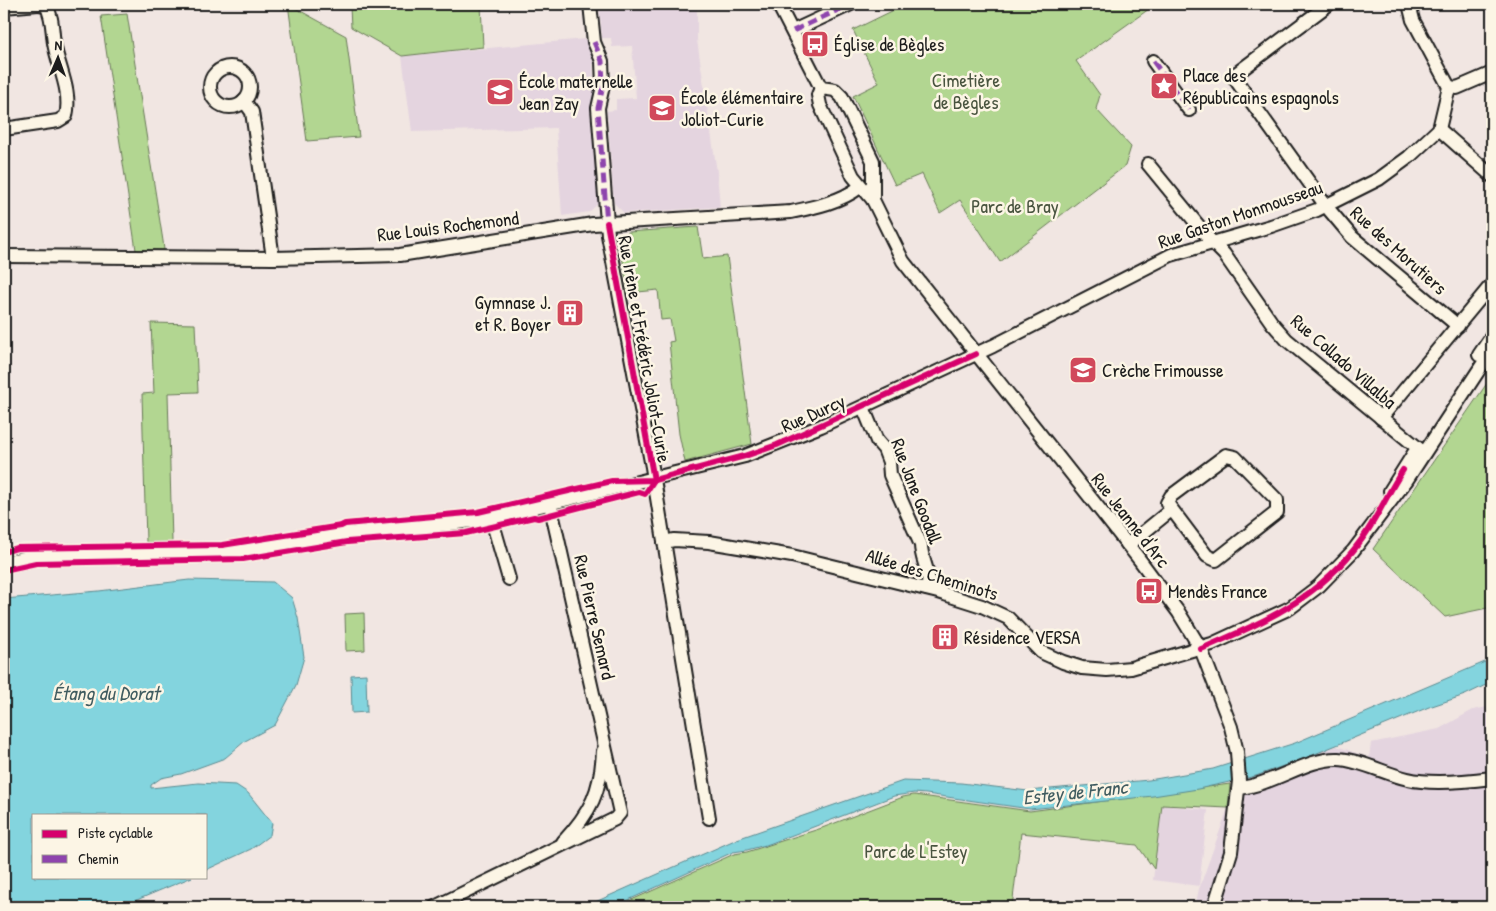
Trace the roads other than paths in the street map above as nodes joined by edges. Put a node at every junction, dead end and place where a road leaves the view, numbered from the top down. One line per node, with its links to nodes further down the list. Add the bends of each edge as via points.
1 (38, 4): 7 (street); 15 (street, via 46,5 50,12 68,108 66,116 58,121)
2 (590, 4): 22 (street, Rue Irène et Frédéric Joliot-Curie, via 594,42 602,61 603,86 598,108)
3 (778, 4): 8 (street, Rue Jeanne d'Arc)
4 (851, 4): 8 (street)
5 (1329, 4): 21 (street, Rue des Morutiers, via 1233,76)
6 (1409, 4): 12 (street, via 1413,20)
7 (4, 7)
8 (793, 31): 11 (street, Rue Jeanne d'Arc)
9 (1154, 60): 14 (street)
10 (1492, 73): 12 (street, via 1457,88)
11 (822, 88): 19 (street, Rue Jeanne d'Arc, via 818,95 820,105); 20 (street, Rue Jeanne d'Arc, via 835,90 842,97 869,153 874,169)
12 (1449, 88): 16 (street)
13 (244, 101): 25 (street, via 252,112)
14 (1189, 110)
15 (4, 129)
16 (1439, 129): 18 (street); 21 (street, Rue Gaston Monmousseau, via 1410,157 1379,179)
17 (1148, 164): 23 (street, Rue Collado Villalba)
18 (1492, 176)
19 (860, 187): 20 (street, Rue Jeanne d'Arc); 22 (street, Rue Louis Rochemond, via 853,193 819,206 791,212)
20 (873, 200): 30 (street, Rue Jeanne d'Arc, via 903,261)
21 (1326, 206): 23 (street, Rue Gaston Monmousseau, via 1271,226); 27 (street, Rue des Morutiers, via 1352,237)
22 (607, 223): 25 (street, Rue Louis Rochemond, via 400,255); 34 (street, Rue Irène et Frédéric Joliot-Curie)
23 (1211, 242): 30 (street, Rue Gaston Monmousseau, via 1171,255); 32 (street, Rue Collado Villalba, via 1224,254 1287,340)
24 (4, 256): 25 (street, Rue Louis Rochemond)
25 (273, 258)
26 (1492, 284): 27 (street)
27 (1458, 326): 32 (street)
28 (1492, 336): 33 (street)
29 (1492, 350): 33 (street)
30 (976, 354): 31 (street, Rue Durcy); 39 (street, Rue Jeanne d'Arc)
31 (863, 407): 34 (street, Rue Durcy, via 745,456); 42 (street, Rue Jane Goodall, via 877,442 884,449 899,498 921,545 930,578)
32 (1382, 418): 33 (street, Rue Collado Villalba)
33 (1421, 450): 43 (street, Allée des Cheminots, via 1406,481 1343,562 1299,602)
34 (654, 480): 35 (street, Rue Durcy); 38 (street, Rue Irène et Frédéric Joliot-Curie)
35 (550, 504): 37 (street, Rue Durcy); 44 (street, Rue Pierre Semard)
36 (1171, 510): 36 (street, via 1207,556 1216,560 1277,512 1279,504 1235,457 1226,454 1171,496 1168,503); 39 (street)
37 (491, 517): 40 (street, Rue Durcy, via 346,534 238,552 35,556); 41 (street)
38 (664, 542): 42 (street, Allée des Cheminots, via 709,542 792,556); 47 (street, Rue Irène et Frédéric Joliot-Curie)
39 (1128, 545): 43 (street, Rue Jeanne d'Arc, via 1179,613)
40 (4, 562)
41 (509, 579)
42 (927, 589): 43 (street, Allée des Cheminots, via 982,606 1008,618 1041,652 1082,668 1131,668)
43 (1201, 649): 46 (street, Rue Jeanne d'Arc, via 1227,716 1238,759)
44 (603, 738): 48 (street, Rue Pierre Semard, via 599,785 582,821); 48 (street, Rue Pierre Semard, via 620,814)
45 (1492, 778): 46 (street, via 1409,780 1338,759 1318,762 1255,786)
46 (1239, 784): 50 (street, Rue Jeanne d'Arc, via 1231,852)
47 (709, 818)
48 (556, 849): 49 (street, Rue Pierre Semard)
49 (435, 907)
50 (1214, 907)

